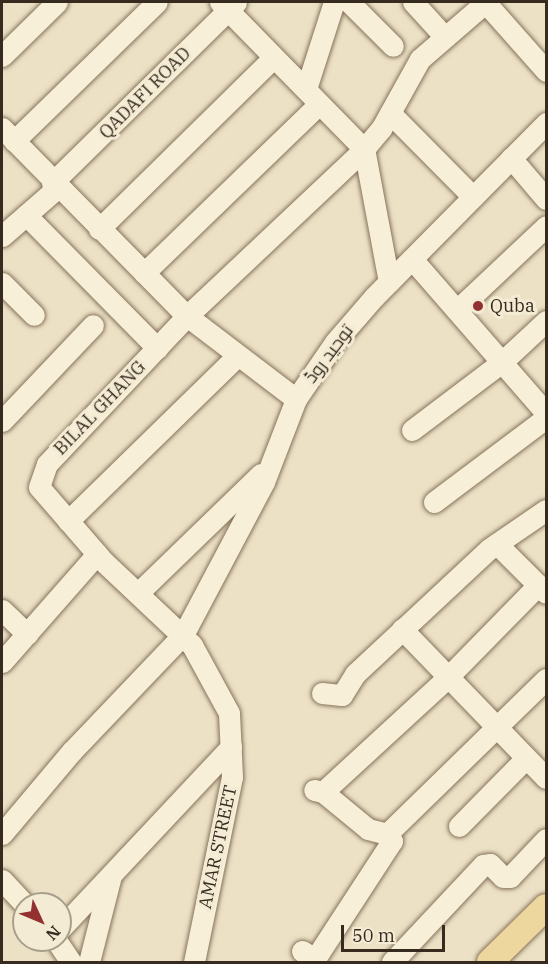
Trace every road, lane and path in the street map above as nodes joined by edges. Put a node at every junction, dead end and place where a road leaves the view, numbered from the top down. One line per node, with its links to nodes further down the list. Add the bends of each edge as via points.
1 (57, 2): 9 (street)
2 (157, 2): 16 (street)
3 (334, 2): 13 (street)
4 (349, 2): 10 (street)
5 (413, 2): 8 (street)
6 (228, 4): 11 (street); 19 (street, QADAFI ROAD)
7 (479, 4): 8 (street, BILAL GHANG); 12 (street)
8 (446, 37): 14 (street, BILAL GHANG, via 420,59)
9 (5, 46)
10 (393, 46)
11 (273, 58): 13 (street); 24 (street)
12 (546, 71)
13 (312, 97): 17 (street); 27 (street)
14 (390, 113): 17 (street, BILAL GHANG); 20 (street)
15 (546, 123): 18 (street, توحید روڈ)
16 (8, 134): 19 (street)
17 (364, 149): 29 (street); 32 (street, BILAL GHANG)
18 (512, 158): 20 (street, توحید روڈ); 21 (street)
19 (55, 186): 22 (street, QADAFI ROAD); 24 (street)
20 (473, 197): 26 (street, توحید روڈ)
21 (546, 199)
22 (26, 215): 25 (street, QADAFI ROAD); 35 (street)
23 (546, 226): 30 (street)
24 (99, 229): 27 (street)
25 (2, 236)
26 (412, 259): 29 (street, توحید روڈ); 30 (street)
27 (144, 273): 32 (street)
28 (2, 282): 31 (street)
29 (389, 282): 38 (street, توحید روڈ, via 335,342)
30 (457, 310): 37 (street)
31 (34, 315)
32 (187, 316): 35 (street, BILAL GHANG); 36 (street)
33 (546, 321): 37 (street)
34 (93, 325): 41 (street)
35 (157, 348): 46 (street, BILAL GHANG, via 47,464 39,487)
36 (237, 357): 38 (street); 46 (street)
37 (502, 362): 39 (street); 42 (street)
38 (296, 399): 43 (street, توحید روڈ)
39 (546, 412)
40 (546, 418): 44 (street)
41 (2, 421)
42 (411, 430)
43 (270, 466): 50 (street); 54 (street, توحید روڈ)
44 (434, 502)
45 (546, 510): 47 (street)
46 (68, 521): 48 (street, BILAL GHANG)
47 (496, 544): 49 (street); 52 (street)
48 (97, 554): 50 (street, BILAL GHANG); 53 (street)
49 (542, 589): 56 (street)
50 (138, 593): 54 (street, BILAL GHANG)
51 (2, 610): 53 (street)
52 (402, 630): 56 (street); 58 (street, via 356,674 342,695)
53 (27, 634): 55 (street)
54 (183, 635): 60 (street, AMAR STREET, via 229,713); 64 (street, توحید روڈ, via 72,751)
55 (2, 662)
56 (448, 677): 59 (street); 65 (street, via 318,791 368,829)
57 (545, 684): 59 (street)
58 (322, 693)
59 (498, 728): 61 (street); 65 (street)
60 (231, 747): 67 (street); 74 (street, AMAR STREET, via 232,777)
61 (526, 758): 62 (street); 63 (street)
62 (546, 778)
63 (459, 826)
64 (2, 834)
65 (387, 834): 72 (street, via 392,845)
66 (546, 839): 75 (street, via 510,877 490,864 483,865)
67 (112, 873): 71 (street); 73 (street)
68 (2, 880): 69 (street)
69 (13, 892)
70 (544, 914): 76 (main road)
71 (72, 916)
72 (312, 958)
73 (89, 963)
74 (194, 963)
75 (392, 963)
76 (490, 963)

